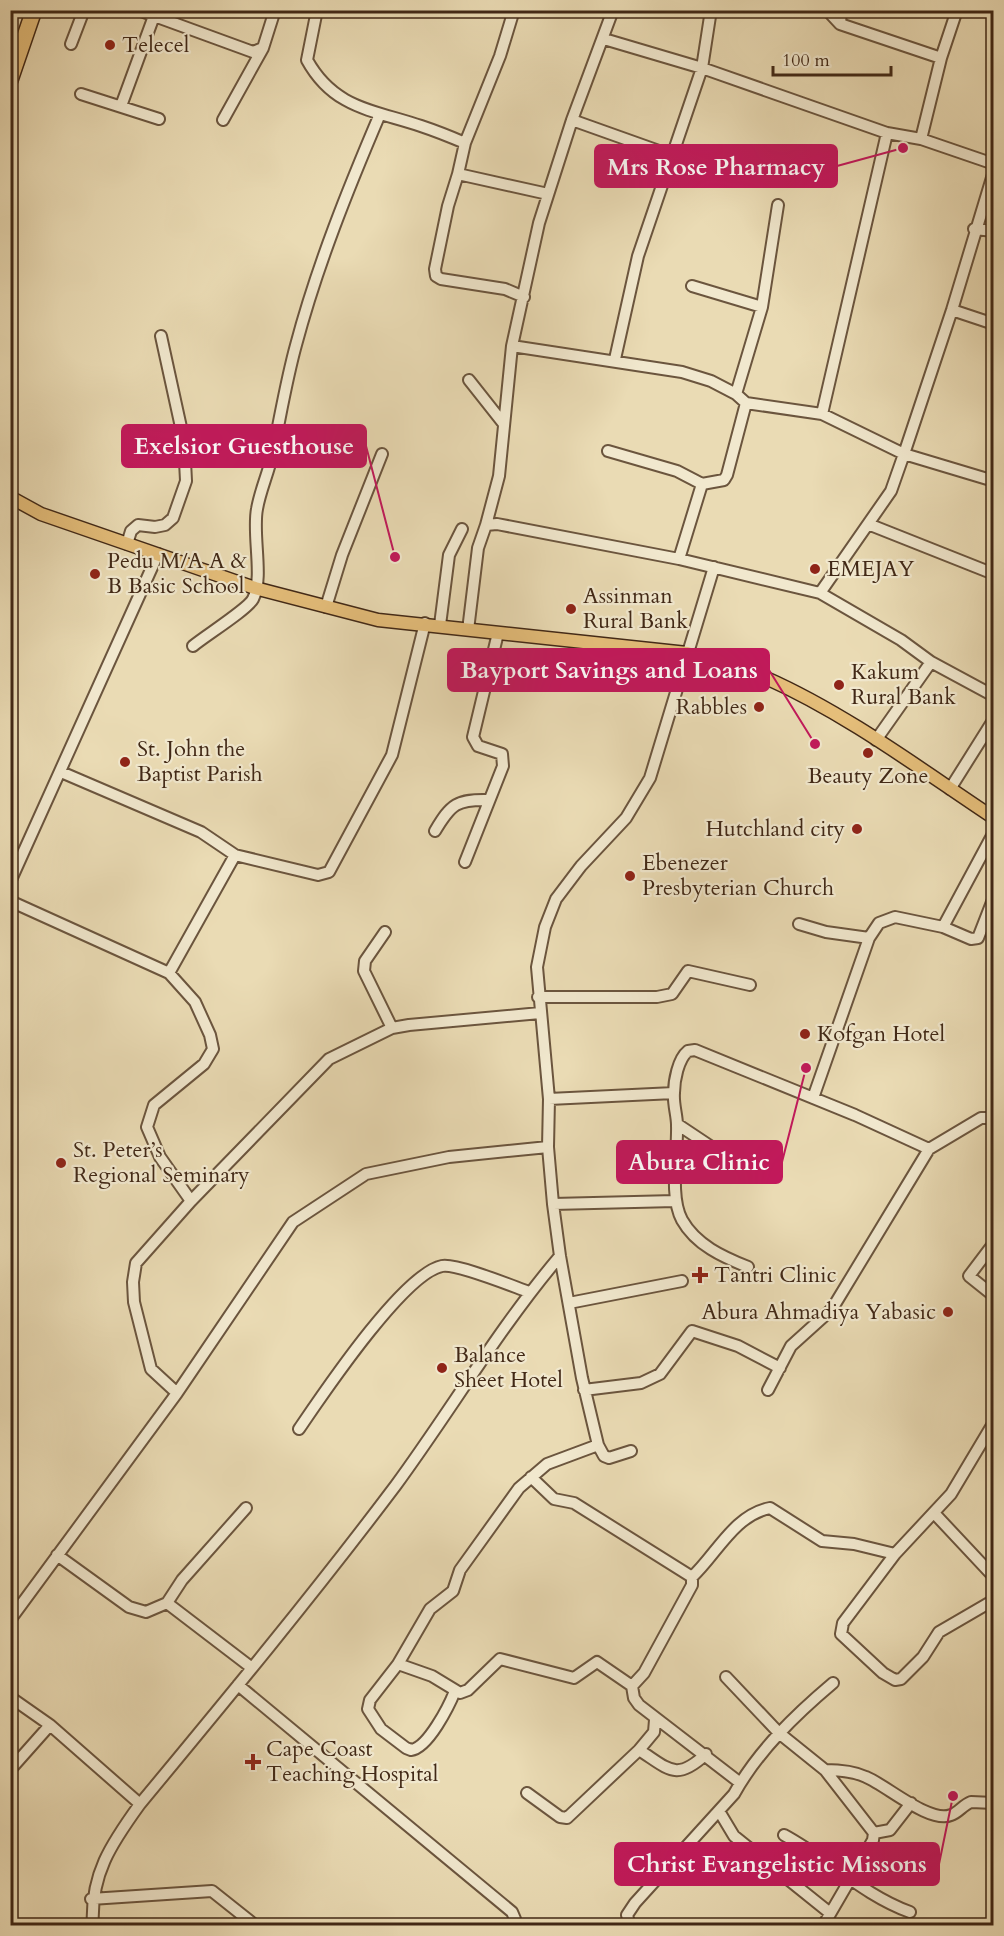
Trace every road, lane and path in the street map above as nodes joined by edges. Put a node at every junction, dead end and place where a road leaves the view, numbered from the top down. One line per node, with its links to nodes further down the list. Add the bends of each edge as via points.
1 (34, 10): 19 (highway)
2 (84, 10): 15 (street)
3 (138, 10): 12 (street)
4 (275, 10): 16 (street)
5 (317, 10): 22 (street, via 307,60 316,76 343,99)
6 (514, 10): 28 (street)
7 (613, 10): 14 (street)
8 (711, 10): 18 (street)
9 (827, 10): 13 (street)
10 (841, 10): 13 (street)
11 (957, 10): 17 (street)
12 (154, 16): 16 (street, via 253,52); 21 (street)
13 (840, 24): 17 (street)
14 (604, 39): 18 (street); 25 (street)
15 (71, 44)
16 (263, 48): 24 (street)
17 (941, 58): 27 (street)
18 (702, 68): 26 (street); 29 (street)
19 (10, 80)
20 (81, 94): 21 (street)
21 (121, 106): 23 (street)
22 (380, 114): 28 (street); 64 (street, via 345,199 296,345 272,459 257,509)
23 (159, 119)
24 (223, 120)
25 (572, 120): 29 (street); 33 (street)
26 (887, 134): 27 (street); 48 (street)
27 (921, 139): 30 (street)
28 (465, 143): 32 (street)
29 (673, 156): 44 (street, via 638,256)
30 (993, 164)
31 (993, 171): 35 (street)
32 (458, 174): 33 (street); 38 (street, via 448,206 436,276 505,289)
33 (548, 194): 38 (street)
34 (778, 205): 39 (street)
35 (974, 229): 36 (street); 40 (street)
36 (993, 231)
37 (692, 286): 39 (street)
38 (524, 297): 43 (street)
39 (762, 308): 46 (street)
40 (952, 309): 41 (street); 52 (street)
41 (993, 324)
42 (161, 336): 59 (street, via 184,441 186,480 173,518 155,527 138,525 131,531)
43 (512, 346): 44 (street); 49 (street)
44 (615, 359): 46 (street, via 682,372)
45 (469, 380): 49 (street)
46 (736, 394): 47 (street)
47 (746, 404): 48 (street); 54 (street, via 727,475 724,480)
48 (822, 414): 52 (street)
49 (503, 423): 57 (street, via 499,476)
50 (608, 451): 54 (street, via 677,471)
51 (382, 454): 66 (street)
52 (904, 454): 53 (street); 56 (street, via 891,491)
53 (993, 481)
54 (702, 484): 61 (street)
55 (10, 497): 59 (main road, via 41,514)
56 (868, 524): 63 (street); 65 (street)
57 (486, 525): 61 (street); 69 (street, via 478,548)
58 (462, 529): 68 (street, via 449,555)
59 (127, 544): 60 (main road)
60 (158, 554): 64 (main road); 77 (street)
61 (679, 559): 62 (street)
62 (714, 567): 65 (street); 72 (street)
63 (993, 574)
64 (255, 588): 66 (main road); 71 (street, via 254,598 246,608)
65 (820, 593): 73 (street)
66 (326, 607): 67 (main road, via 378,620)
67 (425, 623): 68 (main road); 83 (street, via 392,755 329,872 318,875)
68 (440, 625): 69 (main road)
69 (468, 630): 70 (main road)
70 (498, 633): 72 (main road); 79 (street, via 473,729 475,743 503,758)
71 (193, 646)
72 (687, 653): 76 (main road, via 765,678); 96 (street, via 650,778 626,818 556,899 537,967)
73 (931, 662): 74 (street); 76 (street)
74 (993, 696)
75 (993, 719): 78 (street)
76 (876, 740): 78 (main road)
77 (61, 772): 83 (street, via 201,831); 85 (street)
78 (950, 789): 80 (main road)
79 (489, 800): 81 (street, via 463,801 447,809); 84 (street)
80 (993, 818)
81 (435, 831)
82 (993, 832): 91 (street)
83 (235, 855): 94 (street)
84 (465, 862)
85 (14, 864): 86 (street)
86 (10, 882)
87 (993, 897): 90 (street)
88 (10, 901): 94 (street)
89 (799, 924): 93 (street, via 826,933)
90 (990, 924): 91 (street, via 978,938 971,939)
91 (943, 927): 93 (street, via 895,917 879,923)
92 (385, 932): 98 (street, via 365,961 364,971)
93 (869, 938): 100 (street)
94 (169, 973): 107 (street, via 195,1002 213,1049 204,1064 154,1105 147,1127 160,1157)
95 (750, 985): 96 (street, via 688,972 672,994 657,997)
96 (538, 997): 97 (street)
97 (540, 1013): 98 (street); 101 (street)
98 (392, 1029): 107 (street, via 329,1059)
99 (674, 1093): 100 (street, via 684,1054 694,1050); 101 (street); 103 (street)
100 (813, 1098): 105 (street)
101 (549, 1099): 104 (street)
102 (993, 1118): 105 (street, via 981,1118)
103 (677, 1124): 106 (street); 108 (street)
104 (548, 1147): 109 (street); 120 (street, via 449,1157 366,1174 302,1216 273,1250)
105 (930, 1149): 117 (street, via 832,1309 791,1346)
106 (731, 1160)
107 (191, 1201): 120 (street, via 136,1263 133,1282 148,1362 155,1375)
108 (675, 1201): 109 (street); 112 (street, via 682,1219 702,1244)
109 (554, 1204): 111 (street)
110 (993, 1243): 115 (street, via 969,1275)
111 (560, 1256): 114 (street); 116 (street)
112 (748, 1267)
113 (682, 1281): 116 (street)
114 (529, 1292): 122 (street, via 451,1266 425,1273 409,1286 346,1362); 136 (street, via 397,1484)
115 (993, 1296)
116 (569, 1303): 118 (street)
117 (780, 1368): 118 (street, via 738,1346 692,1331 660,1374 641,1383); 119 (street)
118 (584, 1389): 123 (street)
119 (768, 1390)
120 (177, 1393): 129 (street)
121 (993, 1422): 127 (street, via 951,1494)
122 (299, 1429)
123 (598, 1445): 124 (street, via 607,1458); 125 (street, via 547,1464)
124 (631, 1451)
125 (531, 1477): 130 (street, via 554,1499 574,1503); 135 (street, via 508,1500 466,1561 453,1591 430,1609)
126 (246, 1508): 133 (street)
127 (934, 1513): 128 (street); 131 (street)
128 (895, 1554): 130 (street, via 822,1541 770,1508 738,1525 712,1559); 132 (street, via 840,1631 895,1680 905,1676 923,1657 939,1632)
129 (57, 1555): 133 (street, via 129,1607 146,1612); 134 (street)
130 (692, 1577): 140 (street, via 692,1584 644,1674)
131 (993, 1577)
132 (993, 1600)
133 (167, 1603): 136 (street)
134 (10, 1620)
135 (398, 1664): 141 (street, via 432,1676); 141 (street, via 370,1700 368,1709 381,1729 406,1748 419,1747 443,1717)
136 (252, 1668): 139 (street)
137 (726, 1677): 145 (street)
138 (832, 1683): 145 (street)
139 (238, 1685): 154 (street); 164 (street, via 512,1912)
140 (632, 1686): 141 (street, via 597,1662 574,1678 500,1659 468,1690); 143 (street, via 633,1698)
141 (455, 1691)
142 (10, 1696): 144 (street)
143 (655, 1720): 146 (street, via 654,1732); 147 (street)
144 (50, 1725): 148 (street); 154 (street)
145 (778, 1733): 149 (street); 150 (street)
146 (639, 1750): 147 (street, via 680,1773); 151 (street, via 567,1818)
147 (706, 1754): 150 (street)
148 (10, 1770)
149 (825, 1770): 152 (street, via 864,1776); 156 (street)
150 (739, 1782): 155 (street, via 736,1792)
151 (527, 1793)
152 (911, 1803): 153 (street, via 948,1816 970,1802); 156 (street, via 888,1832)
153 (993, 1803)
154 (140, 1804): 159 (street, via 112,1845)
155 (719, 1811): 161 (street, via 734,1836); 165 (street, via 634,1903 627,1915)
156 (874, 1833): 158 (street)
157 (784, 1835): 158 (street)
158 (850, 1878): 160 (street, via 878,1898); 161 (street)
159 (92, 1899): 162 (street); 163 (street, via 212,1891)
160 (910, 1912)
161 (830, 1913): 166 (street)
162 (93, 1926)
163 (256, 1926)
164 (512, 1926)
165 (630, 1926)
166 (823, 1926)

